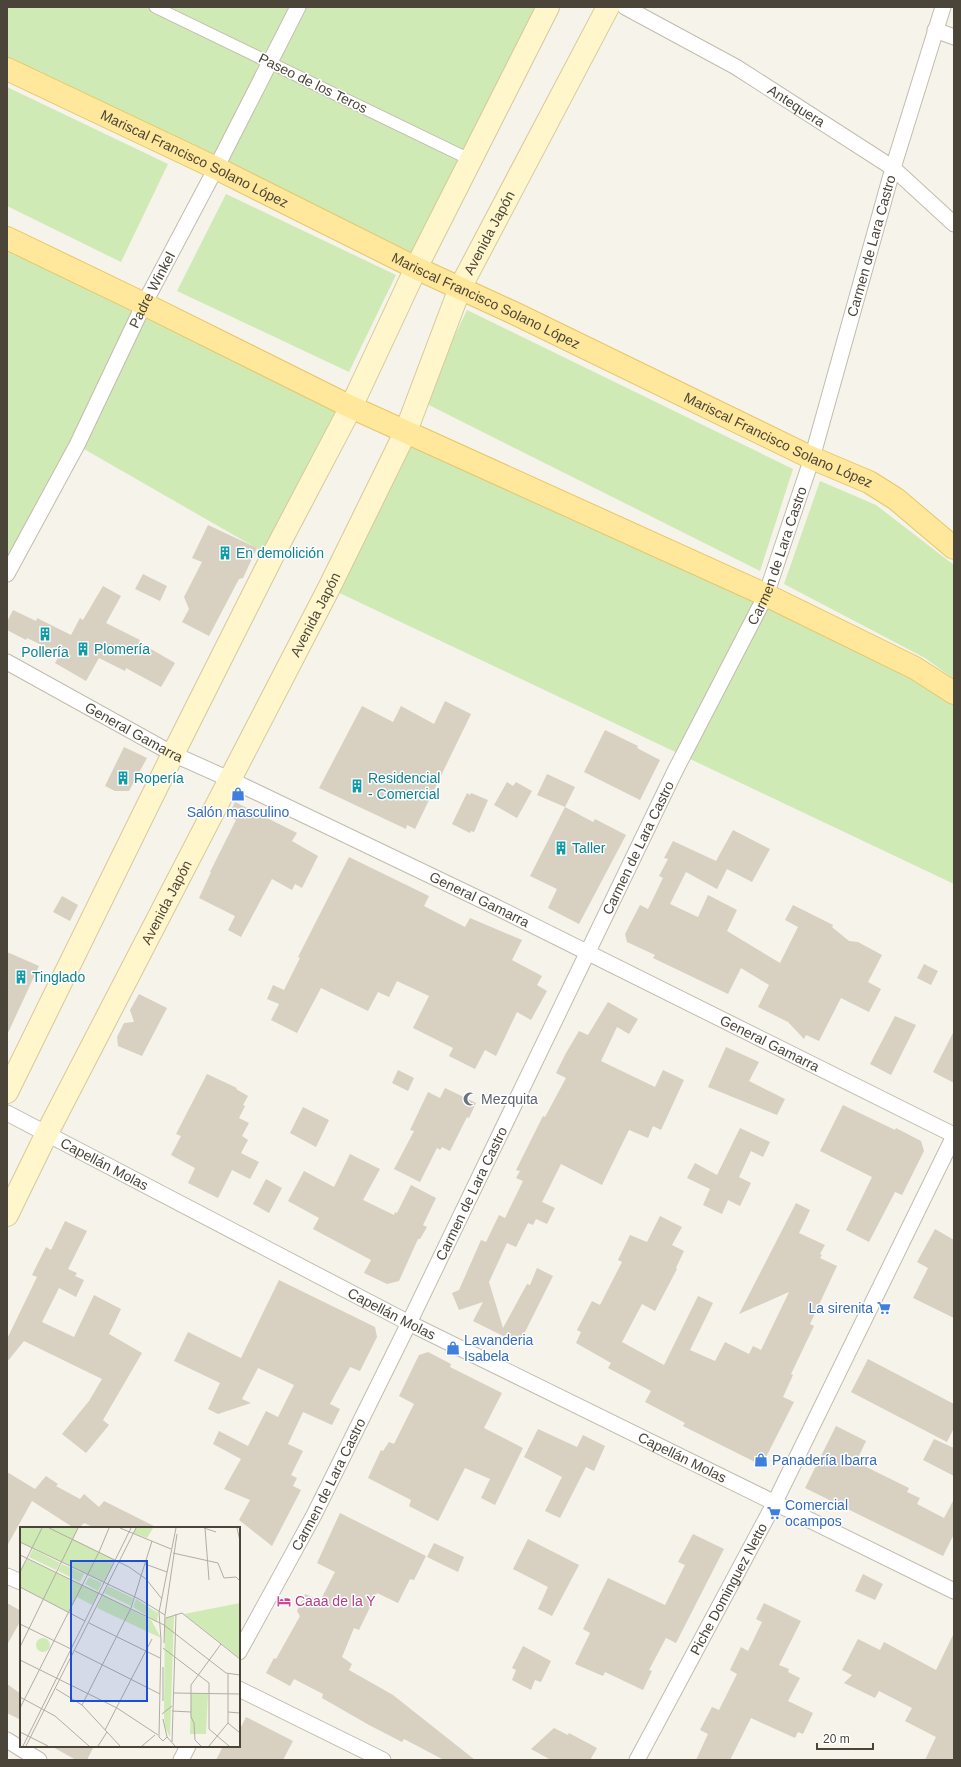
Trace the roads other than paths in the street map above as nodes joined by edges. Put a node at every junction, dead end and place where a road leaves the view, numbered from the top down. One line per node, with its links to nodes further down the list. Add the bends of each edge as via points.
1 (154, 7): 9 (street, Paseo de los Teros)
2 (298, 7): 9 (street, Padre Winkel)
3 (548, 7): 11 (main road)
4 (608, 7): 17 (main road, Avenida Japón)
5 (625, 7): 13 (street, Antequera, via 736,67)
6 (943, 7): 7 (street, Carmen de Lara Castro)
7 (935, 30): 8 (street); 13 (street, Carmen de Lara Castro)
8 (954, 37)
9 (269, 62): 11 (street, Paseo de los Teros); 12 (street, Padre Winkel)
10 (7, 69): 12 (main road, Mariscal Francisco Solano López)
11 (471, 160): 16 (main road)
12 (216, 168): 16 (main road, Mariscal Francisco Solano López); 18 (street, Padre Winkel)
13 (893, 168): 14 (street, Antequera); 21 (street, Carmen de Lara Castro)
14 (954, 224)
15 (7, 238): 18 (main road)
16 (416, 268): 17 (main road, Mariscal Francisco Solano López); 19 (main road)
17 (460, 288): 20 (main road, Avenida Japón); 21 (main road, Mariscal Francisco Solano López)
18 (144, 304): 19 (main road); 23 (street, Padre Winkel, via 77,445)
19 (351, 407): 20 (main road); 27 (main road)
20 (406, 431): 24 (main road); 28 (main road, Avenida Japón)
21 (812, 458): 22 (main road, Mariscal Francisco Solano López, via 869,482 896,499); 24 (street, Carmen de Lara Castro)
22 (954, 548)
23 (7, 574)
24 (766, 595): 26 (main road, via 915,668); 29 (street, Carmen de Lara Castro)
25 (7, 662): 27 (street, General Gamarra)
26 (954, 693)
27 (173, 754): 28 (street, General Gamarra); 30 (main road)
28 (231, 780): 29 (street, General Gamarra); 32 (main road, Avenida Japón)
29 (587, 953): 33 (street, General Gamarra); 35 (street, Carmen de Lara Castro)
30 (7, 1092)
31 (7, 1113): 32 (street, Capellán Molas)
32 (47, 1133): 34 (main road, Avenida Japón); 35 (street, Capellán Molas)
33 (954, 1136): 36 (street, Piche Dominguez Netto)
34 (7, 1215)
35 (409, 1323): 36 (street, Capellán Molas); 40 (street, Carmen de Lara Castro, via 314,1515)
36 (774, 1504): 39 (street, Capellán Molas); 47 (street, Piche Dominguez Netto)
37 (7, 1576): 38 (street)
38 (20, 1582)
39 (954, 1591)
40 (240, 1650)
41 (240, 1689): 46 (street)
42 (7, 1740): 44 (street)
43 (188, 1747): 45 (street)
44 (39, 1760)
45 (181, 1760)
46 (383, 1760)
47 (637, 1760)

